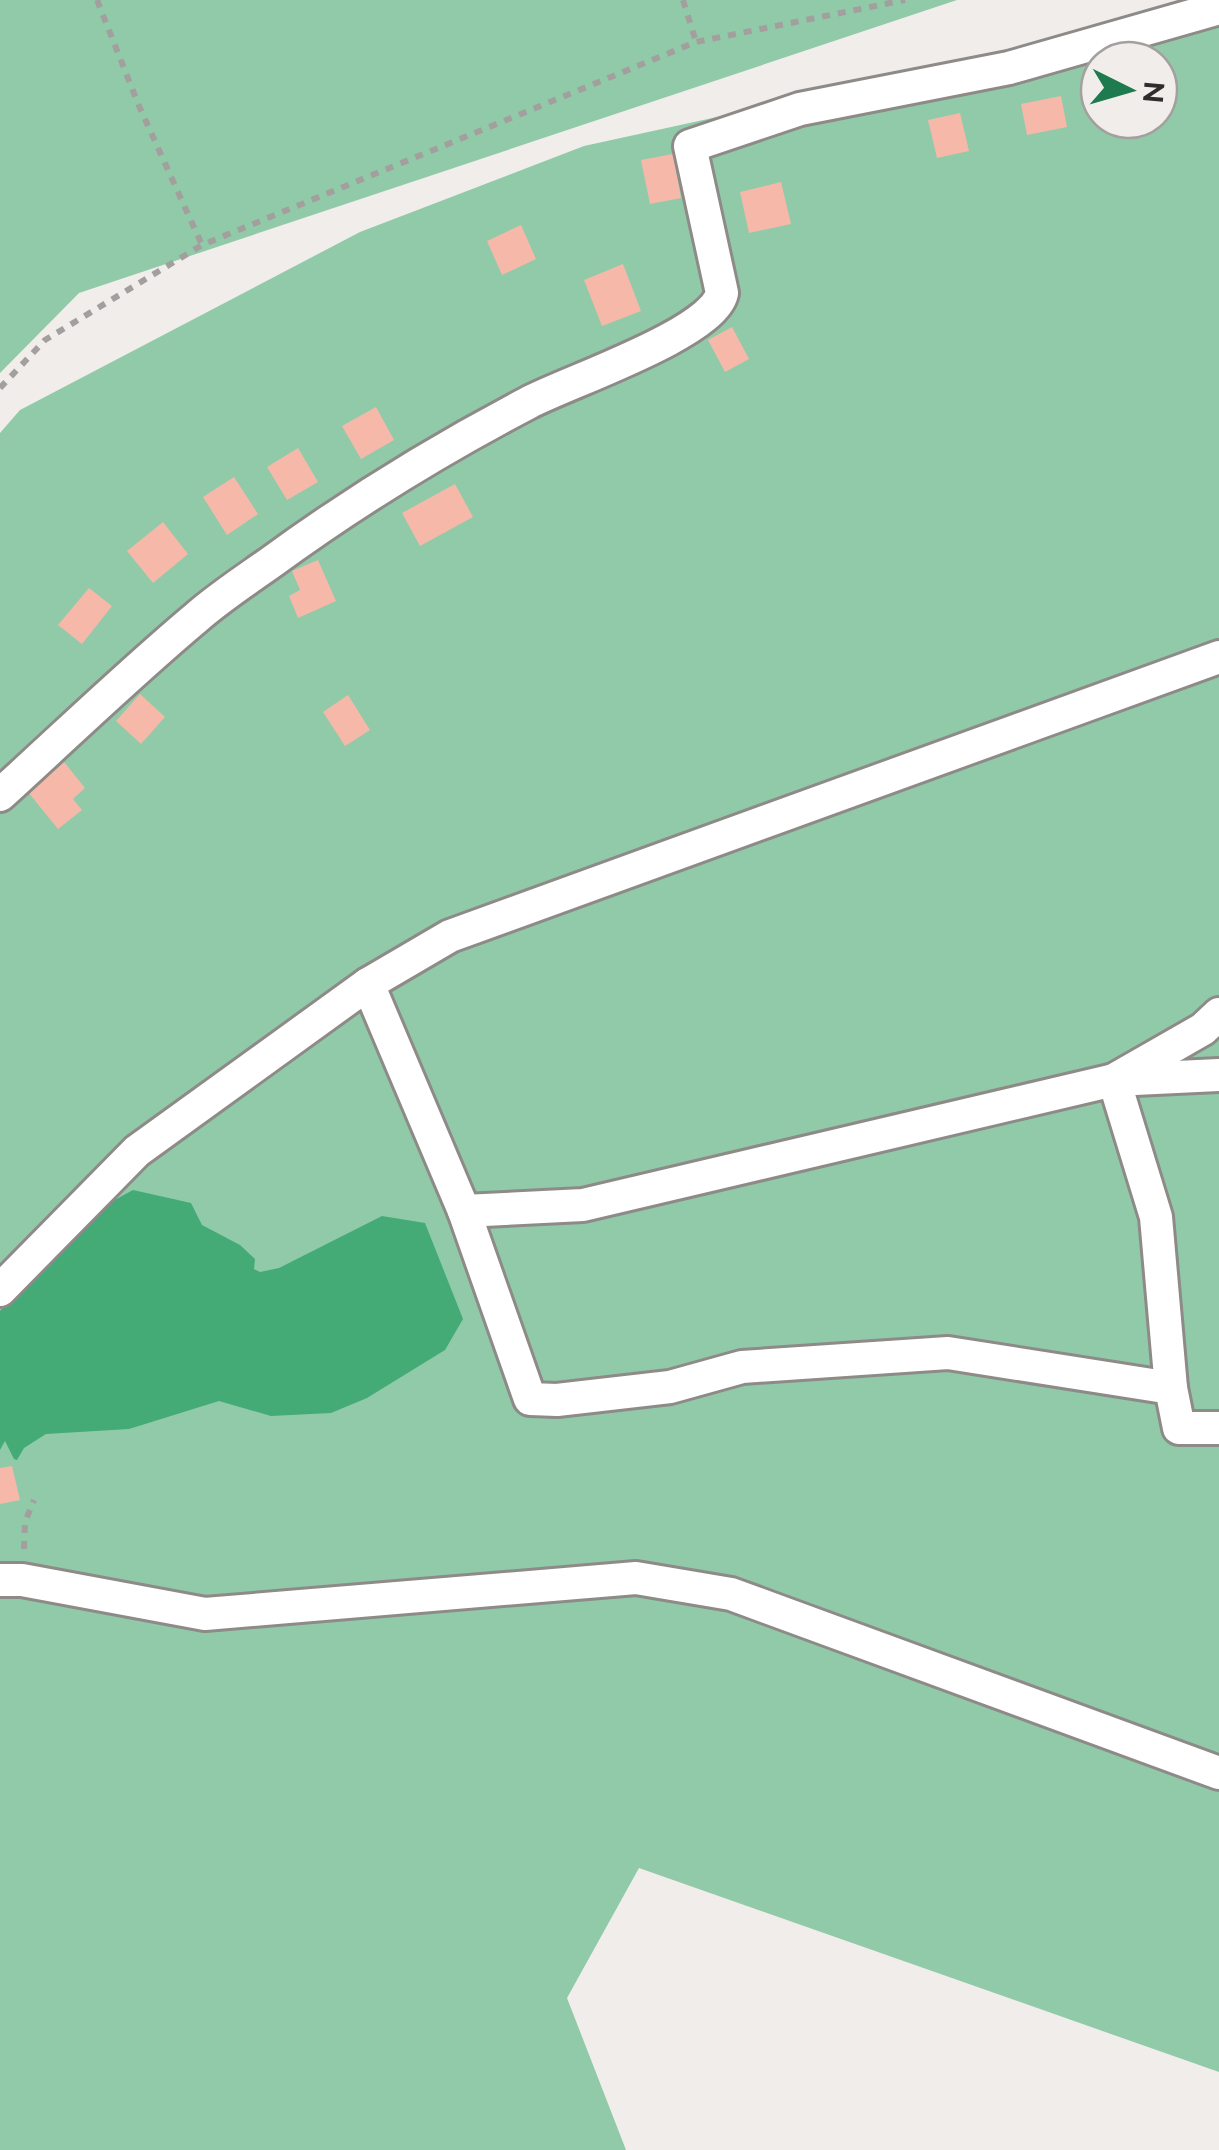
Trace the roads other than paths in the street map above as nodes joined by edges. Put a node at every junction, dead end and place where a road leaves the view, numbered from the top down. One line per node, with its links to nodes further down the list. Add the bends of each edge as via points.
1 (1219, 8): 3 (street, via 1009,68 800,109 690,146 722,292 713,311 632,358 531,401 366,494 199,614)
2 (1219, 657): 4 (street, via 450,936)
3 (0, 795)
4 (368, 984): 8 (street); 9 (street, via 138,1150)
5 (1219, 1014): 7 (street)
6 (1219, 1075): 7 (street)
7 (1114, 1080): 8 (street, via 583,1205); 10 (street, via 1156,1217)
8 (464, 1211): 10 (street, via 530,1399 670,1387 742,1367 948,1353)
9 (0, 1290)
10 (1171, 1388): 11 (street, via 1179,1428)
11 (1219, 1428)
12 (11, 1580): 13 (street, via 205,1614 636,1578 731,1594)
13 (1219, 1773)

